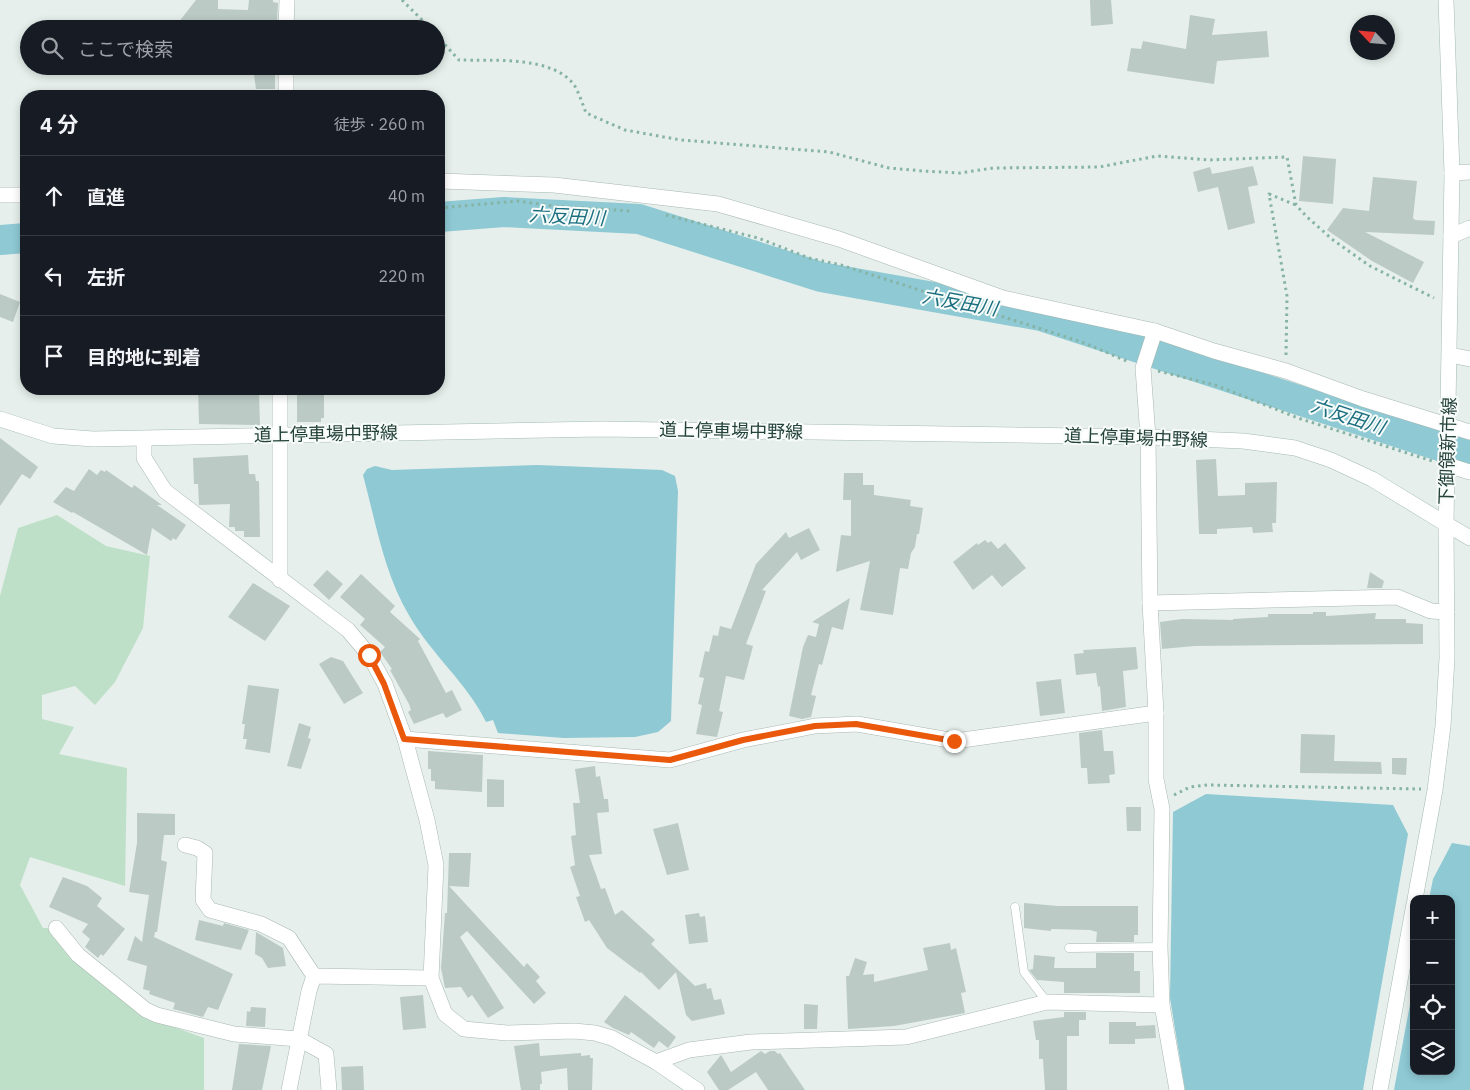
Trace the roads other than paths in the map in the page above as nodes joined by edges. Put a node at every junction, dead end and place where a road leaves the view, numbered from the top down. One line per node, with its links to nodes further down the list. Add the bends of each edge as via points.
1 (287, 0): 3 (street)
2 (1446, 0): 7 (street, 下御領新市線)
3 (286, 20)
4 (286, 75): 5 (street)
5 (286, 90)
6 (1470, 172): 7 (street)
7 (1452, 173): 12 (street, 下御領新市線)
8 (445, 181): 13 (street, via 554,185 718,204 839,239 1003,298)
9 (0, 195): 10 (street)
10 (20, 195)
11 (1470, 228): 12 (street)
12 (1451, 236): 14 (street, 下御領新市線)
13 (1156, 331): 18 (street, via 1286,371); 21 (street, via 1143,368)
14 (1450, 355): 15 (street); 18 (street, 下御領新市線)
15 (1470, 359)
16 (280, 395): 20 (street)
17 (0, 419): 22 (street, 道上停車場中野線, via 54,436)
18 (1448, 428): 19 (street); 23 (street, 下御領新市線)
19 (1470, 432)
20 (279, 435): 21 (street, 道上停車場中野線, via 601,429); 22 (street, 道上停車場中野線); 27 (street)
21 (1148, 437): 25 (street, 道上停車場中野線, via 1242,441 1295,448 1372,479); 28 (street)
22 (144, 440): 27 (street, via 144,458 165,491)
23 (1447, 463): 24 (street); 25 (street, 下御領新市線)
24 (1470, 472)
25 (1446, 524): 26 (street, 道上停車場中野線); 29 (street, 下御領新市線)
26 (1470, 538)
27 (280, 580): 31 (street, via 348,630 369,655 384,684)
28 (1150, 603): 29 (street, via 1397,598 1431,611); 30 (street)
29 (1447, 612): 33 (street, 下御領新市線, via 1443,726)
30 (1156, 713): 31 (street, via 954,741 856,724 815,726 743,740 670,760); 37 (street, via 1156,779 1162,805)
31 (404, 739): 40 (street, via 436,865)
32 (185, 845): 39 (street, via 204,853 203,900 210,910 261,924 289,938)
33 (1416, 895)
34 (1015, 908): 41 (lane, via 1024,972)
35 (1410, 926): 49 (street)
36 (56, 928): 43 (street, via 78,955 146,1010 234,1034)
37 (1160, 947): 38 (lane); 42 (street)
38 (1069, 948)
39 (314, 976): 40 (street); 43 (street)
40 (432, 978): 44 (street, via 445,1014 464,1029 507,1033 595,1033 612,1038)
41 (1047, 1002): 42 (street); 44 (street, via 906,1037 751,1042 689,1050)
42 (1162, 1005): 48 (street)
43 (299, 1039): 45 (street); 46 (street, via 326,1054)
44 (656, 1062): 47 (street)
45 (290, 1090)
46 (330, 1090)
47 (696, 1090)
48 (1177, 1090)
49 (1380, 1090)

